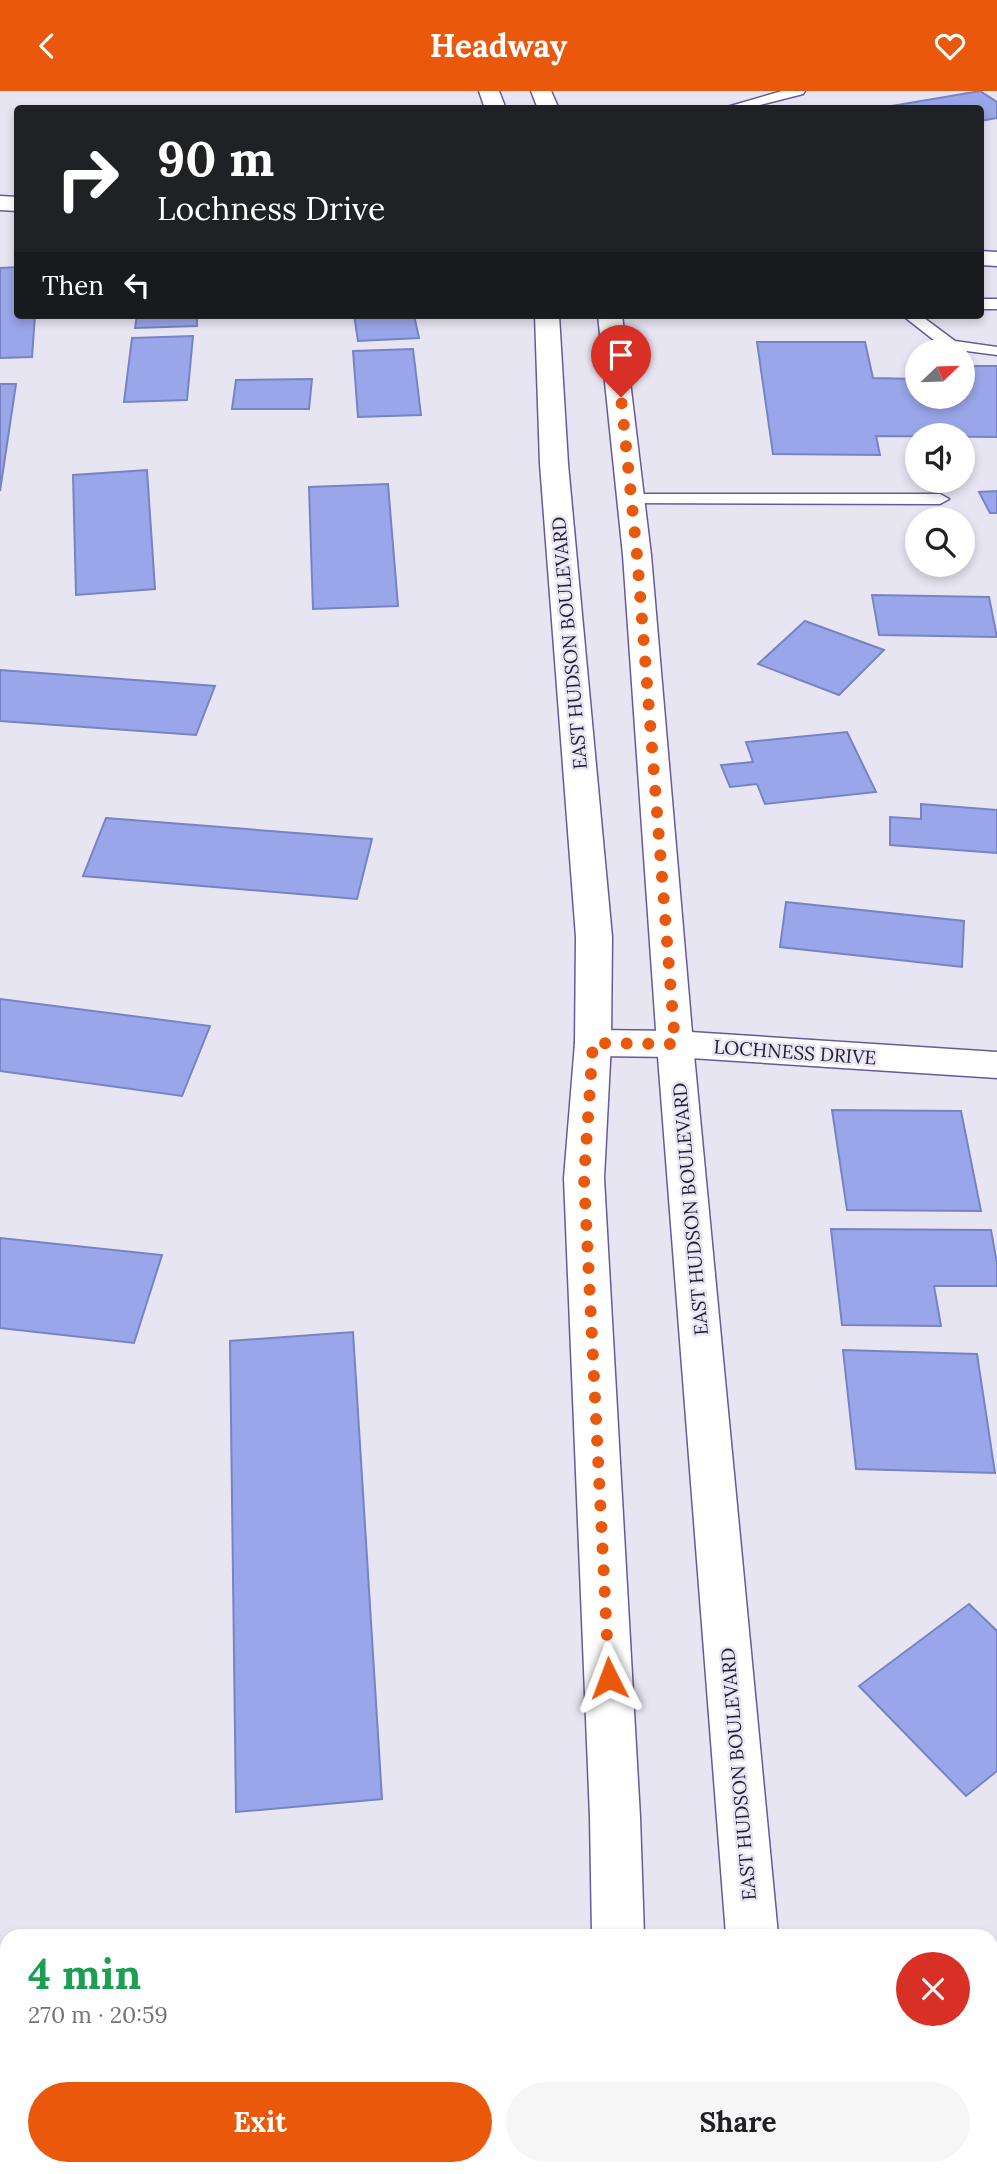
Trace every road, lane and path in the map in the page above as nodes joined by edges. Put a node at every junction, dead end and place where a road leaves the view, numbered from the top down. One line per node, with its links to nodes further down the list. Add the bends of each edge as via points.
1 (798, 91): 2 (lane)
2 (742, 105)
3 (547, 319): 9 (main road, EAST HUDSON BOULEVARD, via 554,464 594,937)
4 (610, 319): 7 (main road, EAST HUDSON BOULEVARD)
5 (915, 319): 6 (lane, via 950,345)
6 (995, 351)
7 (630, 499): 8 (lane); 10 (main road, EAST HUDSON BOULEVARD)
8 (940, 499)
9 (593, 1043): 10 (main road, LOCHNESS DRIVE); 12 (main road, EAST HUDSON BOULEVARD, via 584,1178)
10 (675, 1044): 11 (main road, LOCHNESS DRIVE); 13 (main road, EAST HUDSON BOULEVARD)
11 (997, 1065)
12 (618, 1929)
13 (751, 1929)

